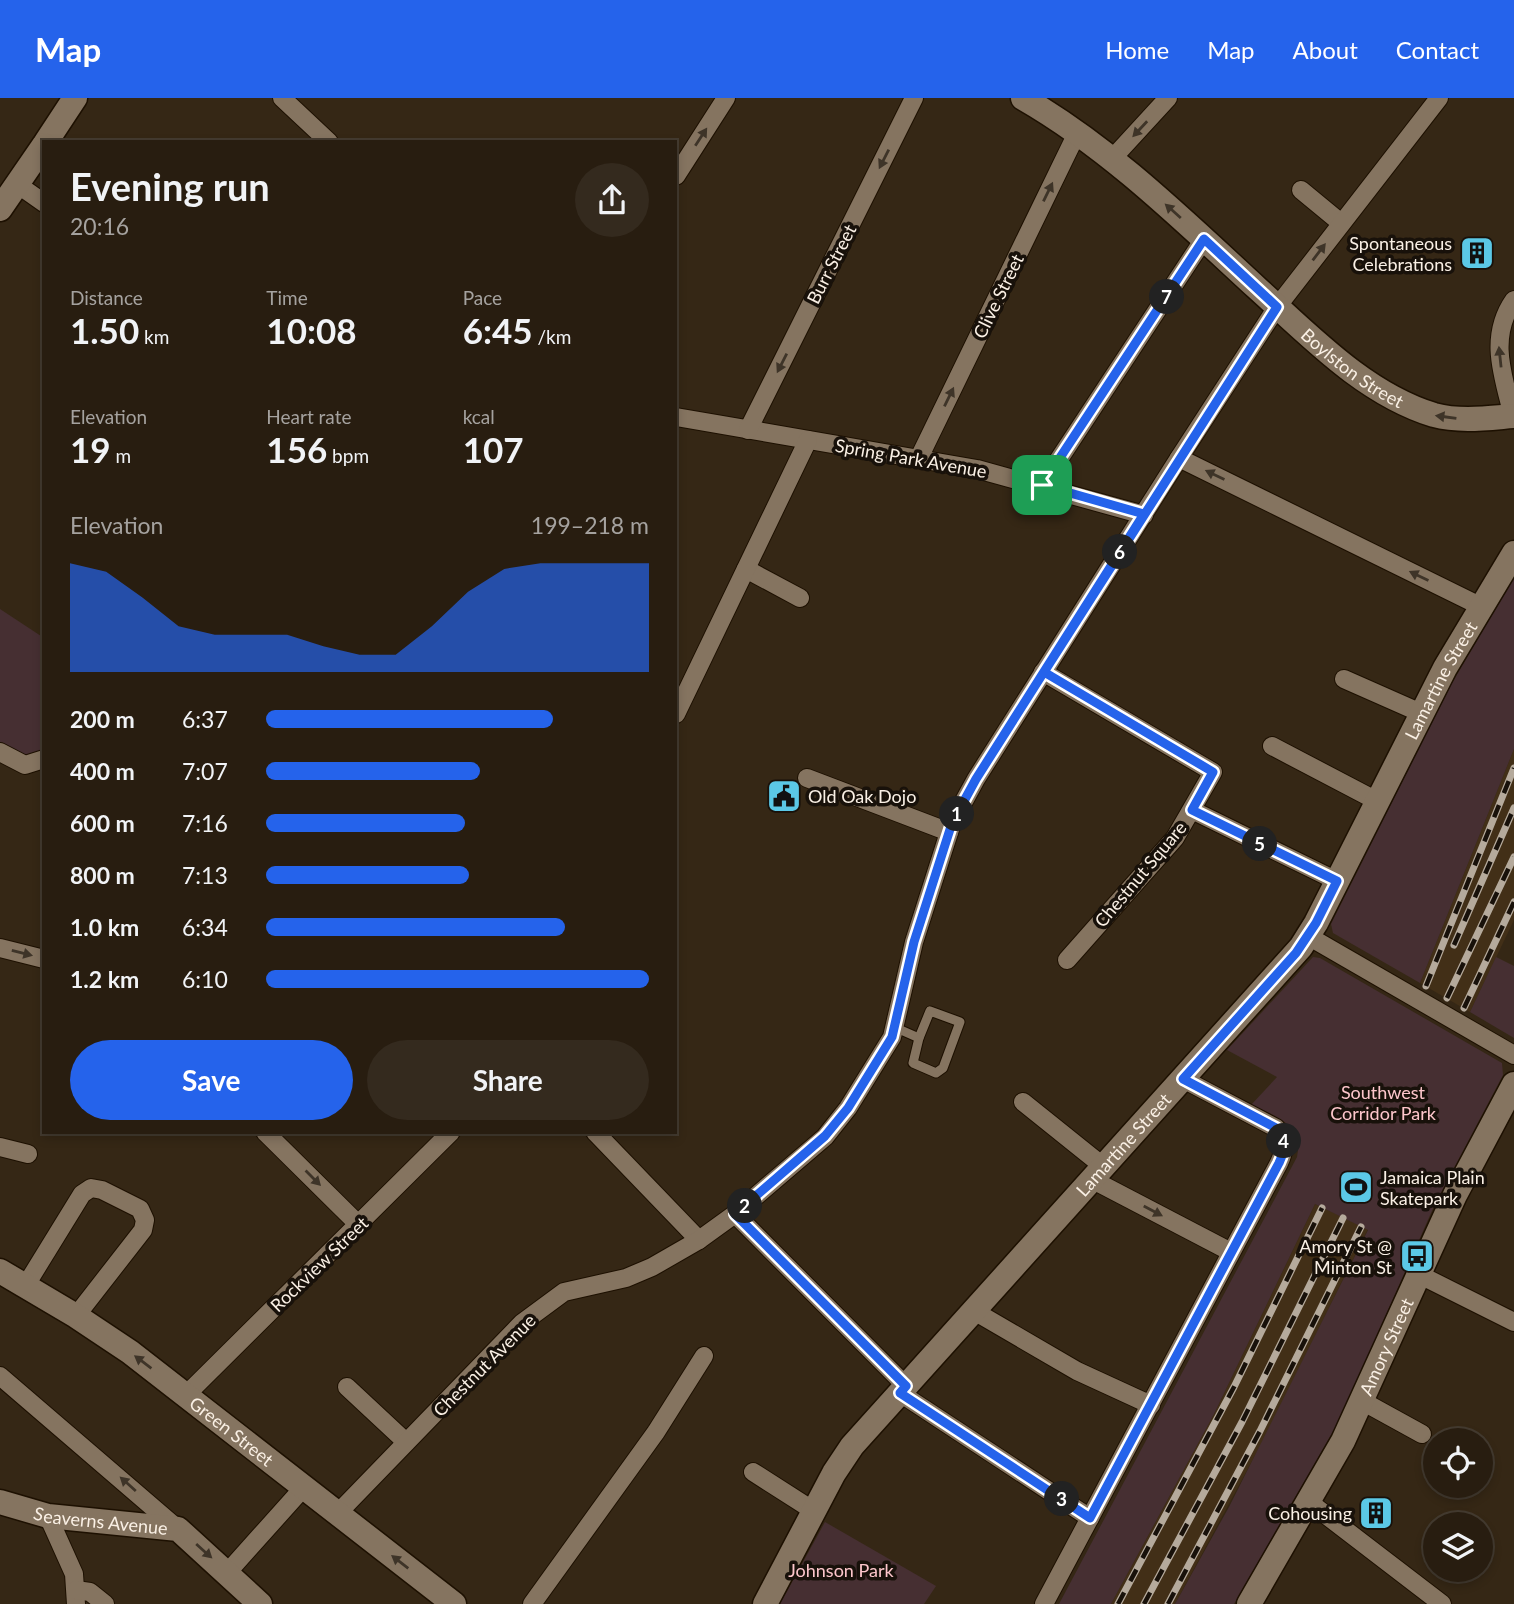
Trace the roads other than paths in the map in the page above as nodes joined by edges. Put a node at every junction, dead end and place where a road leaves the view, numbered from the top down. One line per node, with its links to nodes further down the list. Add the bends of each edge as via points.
1 (75, 98): 9 (street)
2 (282, 98): 10 (street)
3 (726, 98): 13 (street, one-way to 3)
4 (914, 98): 24 (street, Burr Street, one-way to 24)
5 (1023, 98): 8 (street, Boylston Street)
6 (1168, 98): 12 (street, one-way to 12)
7 (1439, 98): 18 (street, Chestnut Avenue)
8 (1077, 133): 12 (street, Boylston Street); 26 (street, Clive Street, one-way to 8)
9 (48, 140)
10 (326, 140)
11 (42, 149): 14 (street)
12 (1111, 160): 19 (street, Boylston Street, one-way to 12)
13 (677, 174)
14 (17, 184): 16 (street); 17 (street)
15 (1301, 190): 18 (street)
16 (42, 201)
17 (0, 209)
18 (1341, 223): 21 (street, Chestnut Avenue, one-way to 18)
19 (1204, 239): 21 (street, Boylston Street); 28 (street)
20 (1514, 300): 23 (street, one-way to 20, via 1499,350 1503,321)
21 (1277, 307): 23 (street, Boylston Street, one-way to 21, via 1442,417 1405,402 1352,371); 27 (street, Chestnut Avenue)
22 (677, 416): 24 (street, Spring Park Avenue)
23 (1514, 416)
24 (748, 430): 25 (street, Spring Park Avenue)
25 (808, 440): 26 (street, Spring Park Avenue); 31 (street)
26 (919, 458): 28 (street, Spring Park Avenue)
27 (1179, 458): 29 (street, Chestnut Avenue); 33 (street, one-way to 27)
28 (1042, 485): 29 (street, Spring Park Avenue)
29 (1144, 514): 34 (street, Chestnut Avenue)
30 (1514, 553): 33 (street, Lamartine Street)
31 (746, 569): 32 (street); 36 (street)
32 (800, 598)
33 (1480, 606): 37 (street, Lamartine Street)
34 (1044, 672): 43 (street, Chestnut Square, via 1213,772); 44 (street, Chestnut Avenue, via 976,779)
35 (1344, 679): 37 (street)
36 (677, 712)
37 (1421, 713): 42 (street, Lamartine Street)
38 (1272, 746): 42 (street)
39 (0, 752): 40 (street, via 25,765)
40 (42, 759)
41 (807, 778): 44 (street)
42 (1377, 801): 45 (street, Lamartine Street)
43 (1192, 810): 45 (street); 49 (street, Chestnut Square, via 1175,838)
44 (949, 832): 50 (street, Chestnut Avenue, via 914,942)
45 (1337, 881): 46 (street, Lamartine Street)
46 (1308, 936): 52 (street); 53 (street, Lamartine Street, via 1292,960)
47 (0, 948): 48 (street, one-way to 48)
48 (42, 958)
49 (1067, 960)
50 (894, 1027): 51 (lane); 62 (street, Chestnut Avenue, via 886,1050 825,1136)
51 (919, 1038): 51 (lane, via 912,1063 940,1072 960,1022 930,1011)
52 (1514, 1055)
53 (1183, 1079): 61 (street, Lamartine Street); 65 (street, via 1272,1125 1284,1139 1279,1163)
54 (1514, 1084): 67 (street, Amory Street)
55 (1023, 1102): 61 (street)
56 (267, 1134): 63 (street, one-way to 63)
57 (449, 1134): 63 (street, Rockview Street)
58 (597, 1134): 64 (street)
59 (0, 1147): 60 (street)
60 (28, 1154)
61 (1098, 1173): 65 (street, one-way to 65); 69 (street, Lamartine Street)
62 (735, 1214): 64 (street, Chestnut Avenue); 75 (street)
63 (359, 1225): 76 (street, Rockview Street)
64 (699, 1240): 80 (street, Chestnut Avenue, via 652,1268 565,1292 522,1323)
65 (1231, 1252): 78 (street)
66 (0, 1271): 68 (street, Green Street)
67 (1418, 1275): 71 (street); 77 (street, Amory Street)
68 (26, 1286): 70 (street, Green Street); 70 (street, via 87,1190 102,1190 140,1209 145,1216 143,1230)
69 (974, 1311): 75 (street, Lamartine Street); 78 (street, via 1077,1371)
70 (76, 1316): 76 (street, Green Street, one-way to 70)
71 (1514, 1322)
72 (704, 1356): 95 (street, via 656,1432)
73 (0, 1376): 89 (street, one-way to 73)
74 (347, 1387): 80 (street)
75 (903, 1389): 85 (street, Lamartine Street, via 846,1455); 88 (street)
76 (187, 1395): 82 (street, Green Street)
77 (1362, 1401): 79 (street); 84 (street, Amory Street)
78 (1151, 1405): 88 (street)
79 (1422, 1434)
80 (406, 1442): 86 (street, Chestnut Avenue)
81 (753, 1472): 85 (street)
82 (304, 1487): 86 (street, Green Street); 90 (street)
83 (0, 1502): 87 (street, Seaverns Avenue)
84 (1309, 1502): 98 (street, Amory Street); 99 (street)
85 (814, 1511): 96 (street, Lamartine Street)
86 (338, 1513): 94 (street, Green Street, one-way to 86)
87 (48, 1516): 89 (street, Seaverns Avenue); 91 (street, via 71,1565)
88 (1090, 1518): 97 (street)
89 (178, 1529): 90 (street, Seaverns Avenue, one-way to 90)
90 (227, 1573): 93 (street, Seaverns Avenue)
91 (76, 1597): 92 (street, via 90,1592)
92 (105, 1604)
93 (260, 1604)
94 (454, 1604)
95 (532, 1604)
96 (765, 1604)
97 (1044, 1604)
98 (1249, 1604)
99 (1442, 1604)

